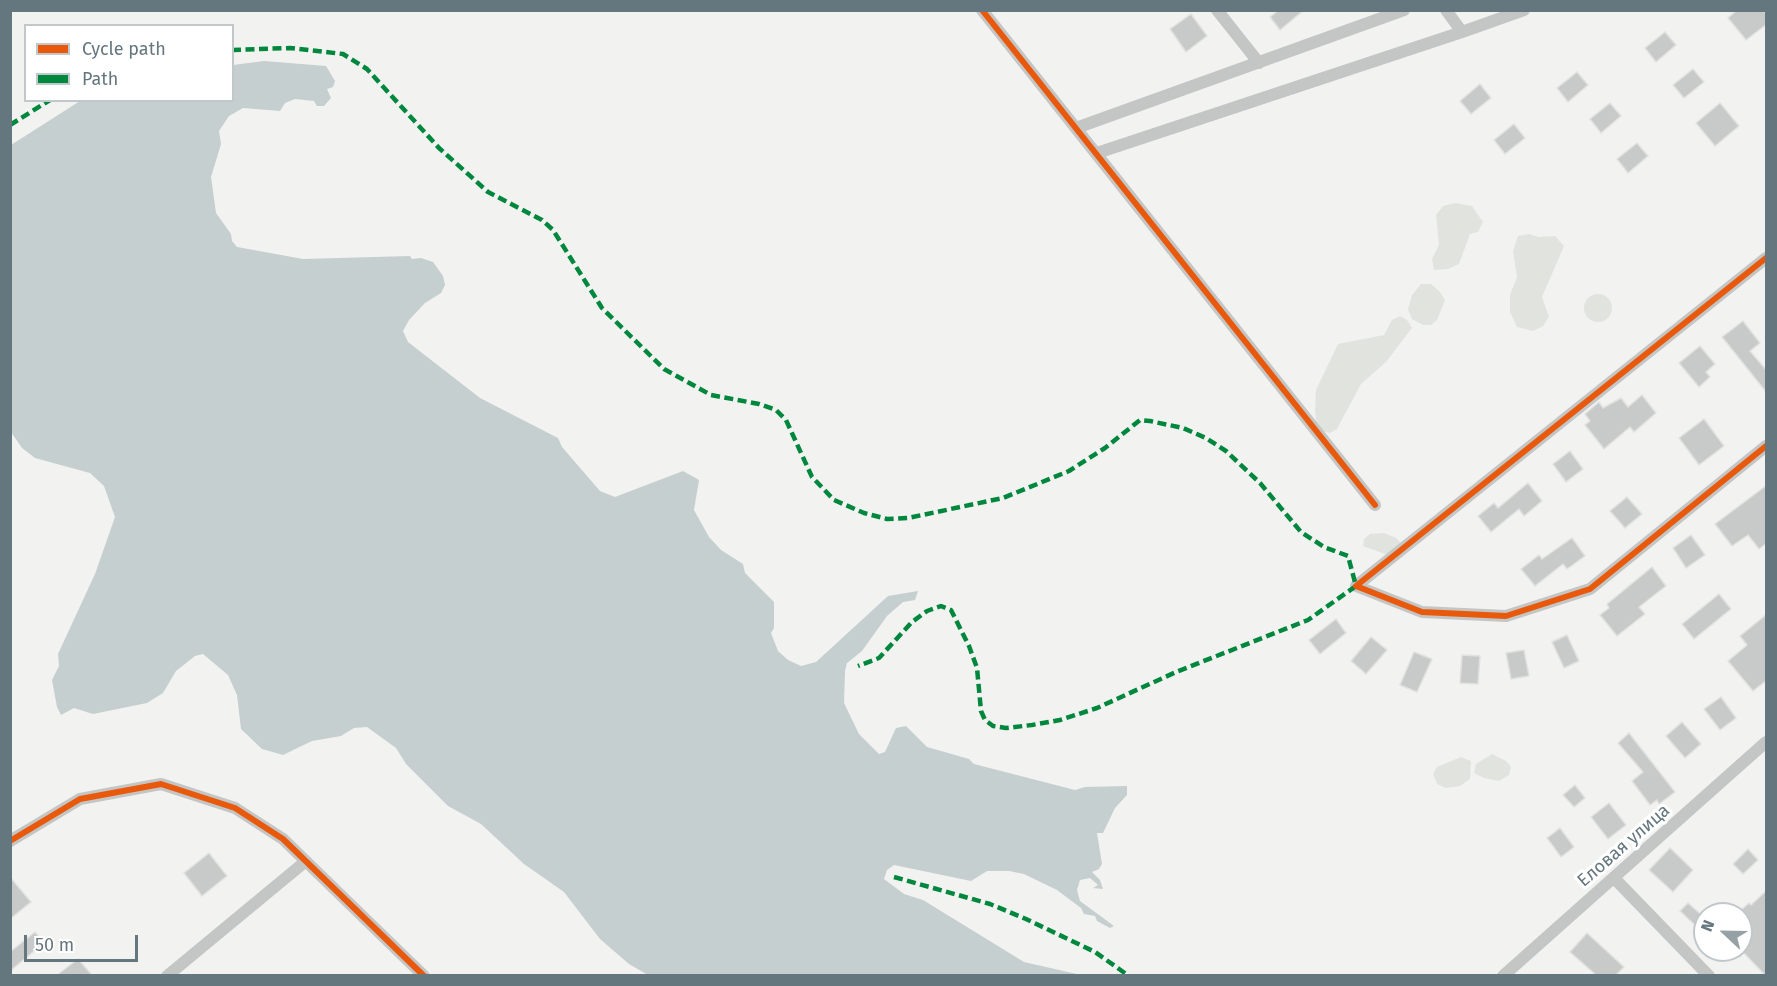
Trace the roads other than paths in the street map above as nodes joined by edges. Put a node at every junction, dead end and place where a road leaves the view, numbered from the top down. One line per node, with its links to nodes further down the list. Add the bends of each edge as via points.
1 (982, 10): 8 (street)
2 (1217, 10): 7 (street)
3 (1404, 10): 7 (street)
4 (1446, 10): 6 (street)
5 (1524, 10): 6 (street)
6 (1462, 32): 9 (street)
7 (1259, 63): 8 (street)
8 (1076, 128): 9 (street)
9 (1097, 153): 12 (street)
10 (1767, 258): 11 (street, via 1356,586 1422,612 1506,616 1590,589)
11 (1767, 446)
12 (1375, 505)
13 (1767, 742): 16 (street, Еловая улица)
14 (10, 841): 15 (street, via 80,799 161,784 236,808 283,839)
15 (306, 861): 17 (street); 18 (street)
16 (1614, 878): 19 (street, Еловая улица); 20 (street)
17 (167, 975)
18 (424, 975)
19 (1503, 975)
20 (1710, 975)

